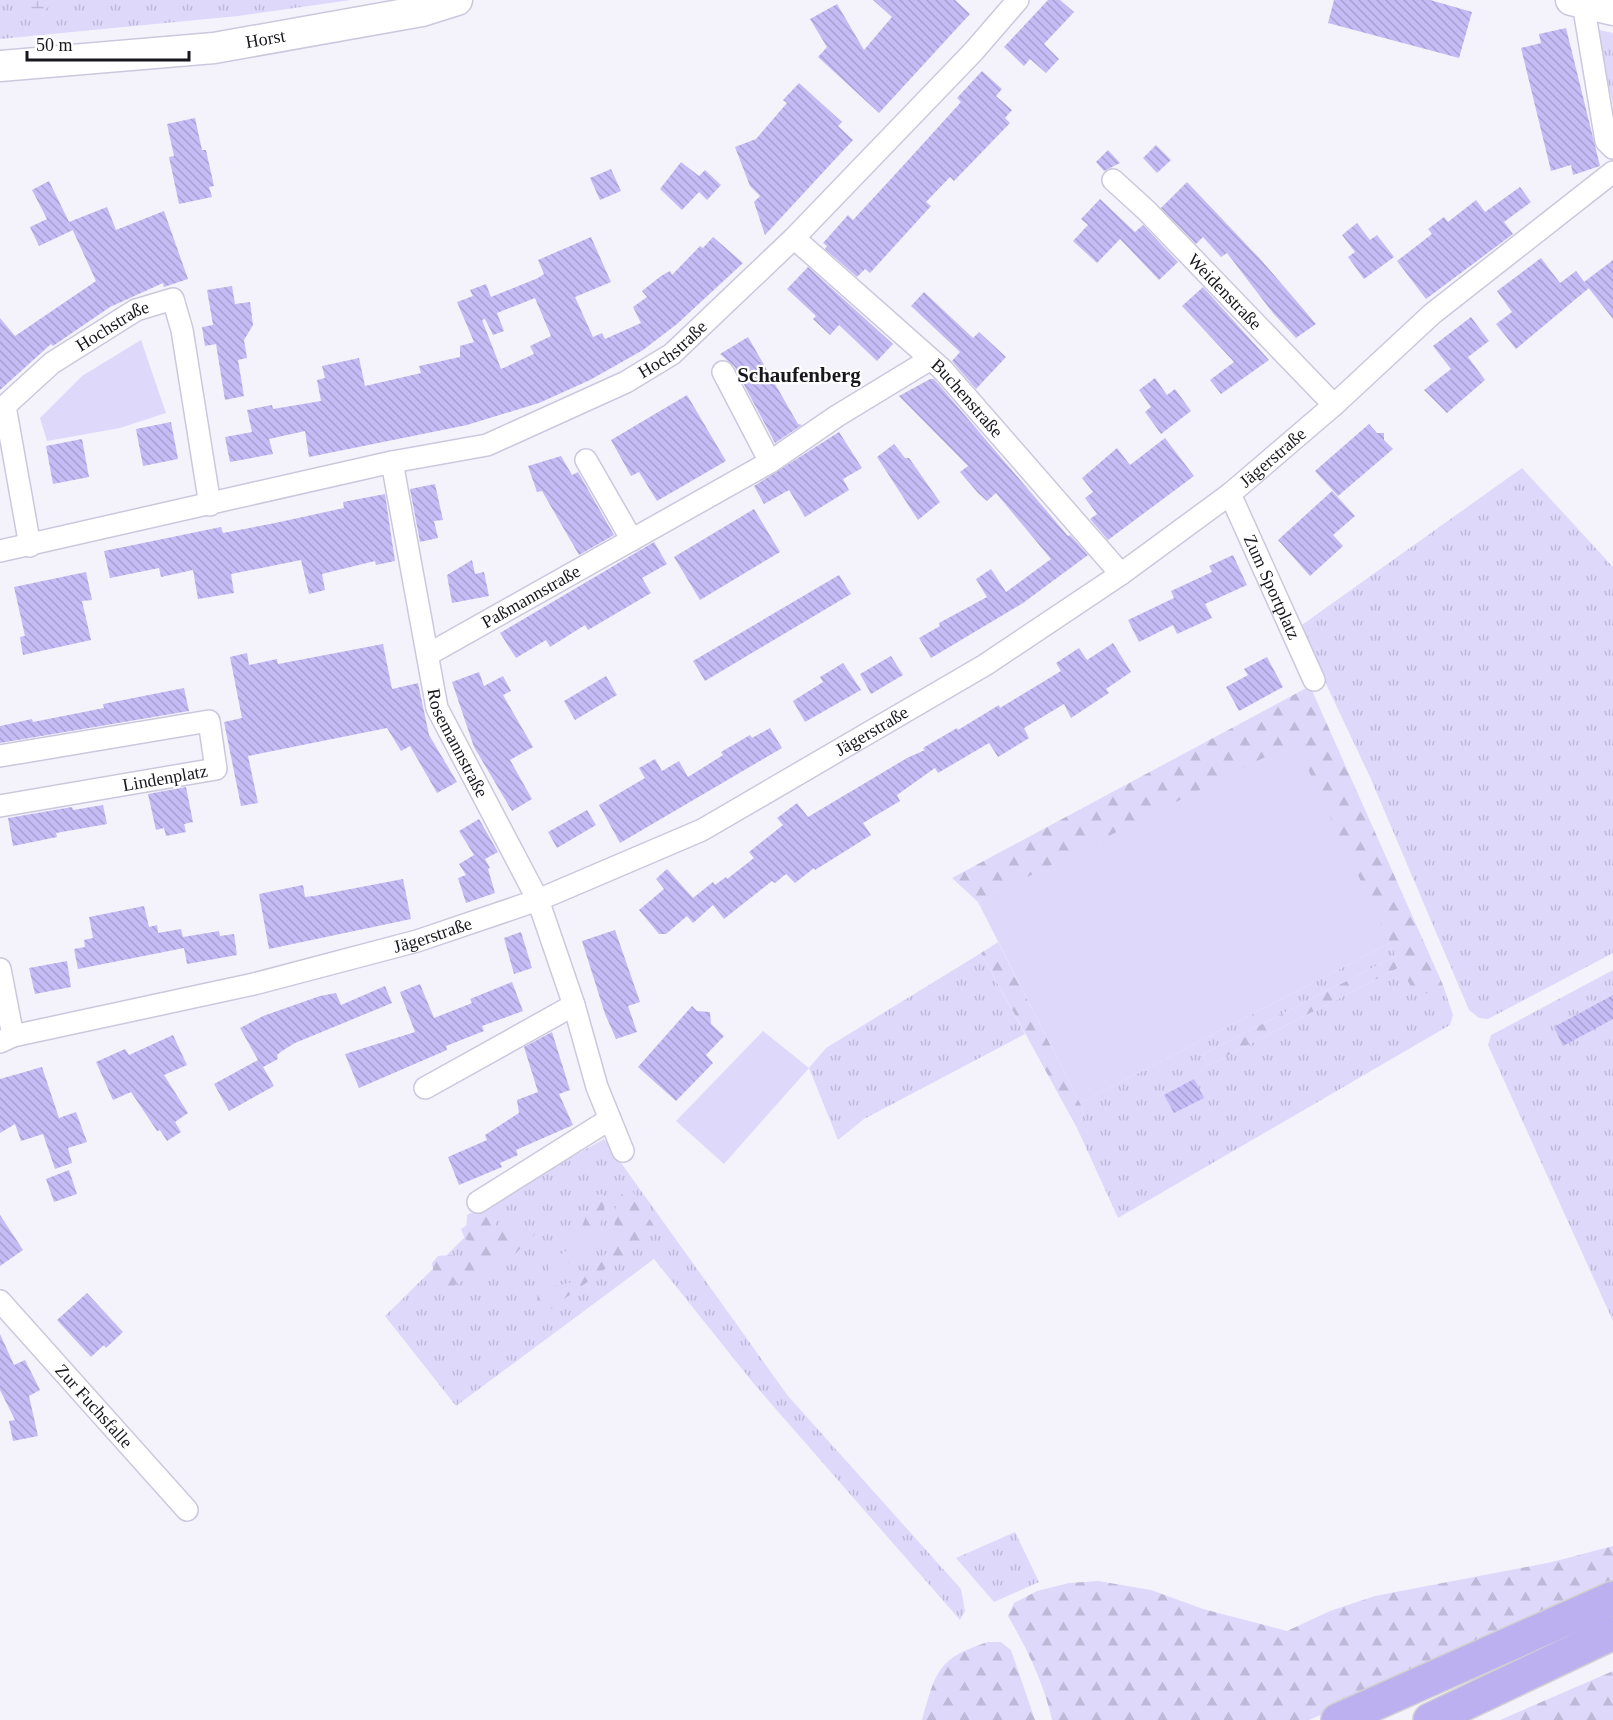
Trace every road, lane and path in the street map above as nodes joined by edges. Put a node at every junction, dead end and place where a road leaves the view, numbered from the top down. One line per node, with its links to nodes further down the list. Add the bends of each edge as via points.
1 (457, 0): 5 (street, Horst, via 422,11 214,48)
2 (1018, 0): 9 (street, Hochstraße)
3 (1577, 2): 4 (street); 6 (street, via 1606,141)
4 (1613, 10)
5 (0, 66)
6 (1613, 148)
7 (1613, 172): 12 (street, Jägerstraße, via 1432,314)
8 (1113, 180): 12 (street, Weidenstraße)
9 (794, 238): 10 (street, Buchenstraße); 15 (street, Hochstraße, via 672,354 627,382 487,445)
10 (929, 360): 16 (street, Paßmannstraße); 22 (street, Buchenstraße, via 942,369)
11 (723, 372): 16 (street)
12 (1334, 405): 17 (street, Jägerstraße)
13 (3, 406): 18 (street, Hochstraße, via 60,358 136,310 173,299 183,330); 20 (street, Hochstraße)
14 (586, 460): 19 (street)
15 (392, 462): 18 (street, Hochstraße); 23 (street, Rosemannstraße)
16 (770, 462): 19 (street, Paßmannstraße)
17 (1230, 494): 22 (street, Jägerstraße); 24 (street, Zum Sportplatz)
18 (210, 505): 20 (street, Hochstraße)
19 (632, 540): 23 (street, Paßmannstraße)
20 (30, 546): 21 (street, Hochstraße)
21 (0, 550)
22 (1121, 574): 27 (street, Jägerstraße, via 985,665 702,830)
23 (429, 654): 27 (street, Rosemannstraße, via 437,708)
24 (1314, 680)
25 (0, 756): 26 (street, Lindenplatz, via 209,721 216,769)
26 (0, 806)
27 (538, 900): 29 (street, Rosemannstraße); 30 (street, Jägerstraße, via 417,941 254,984)
28 (0, 969): 30 (street)
29 (574, 1005): 31 (street); 32 (street, Rosemannstraße)
30 (6, 1039)
31 (425, 1088)
32 (610, 1119): 33 (street, Rosemannstraße); 34 (street)
33 (623, 1150)
34 (478, 1202)
35 (0, 1301): 36 (street, Zur Fuchsfalle)
36 (187, 1510)
37 (1613, 1598): 39 (highway)
38 (1613, 1633): 40 (highway)
39 (1338, 1720)
40 (1430, 1720)

